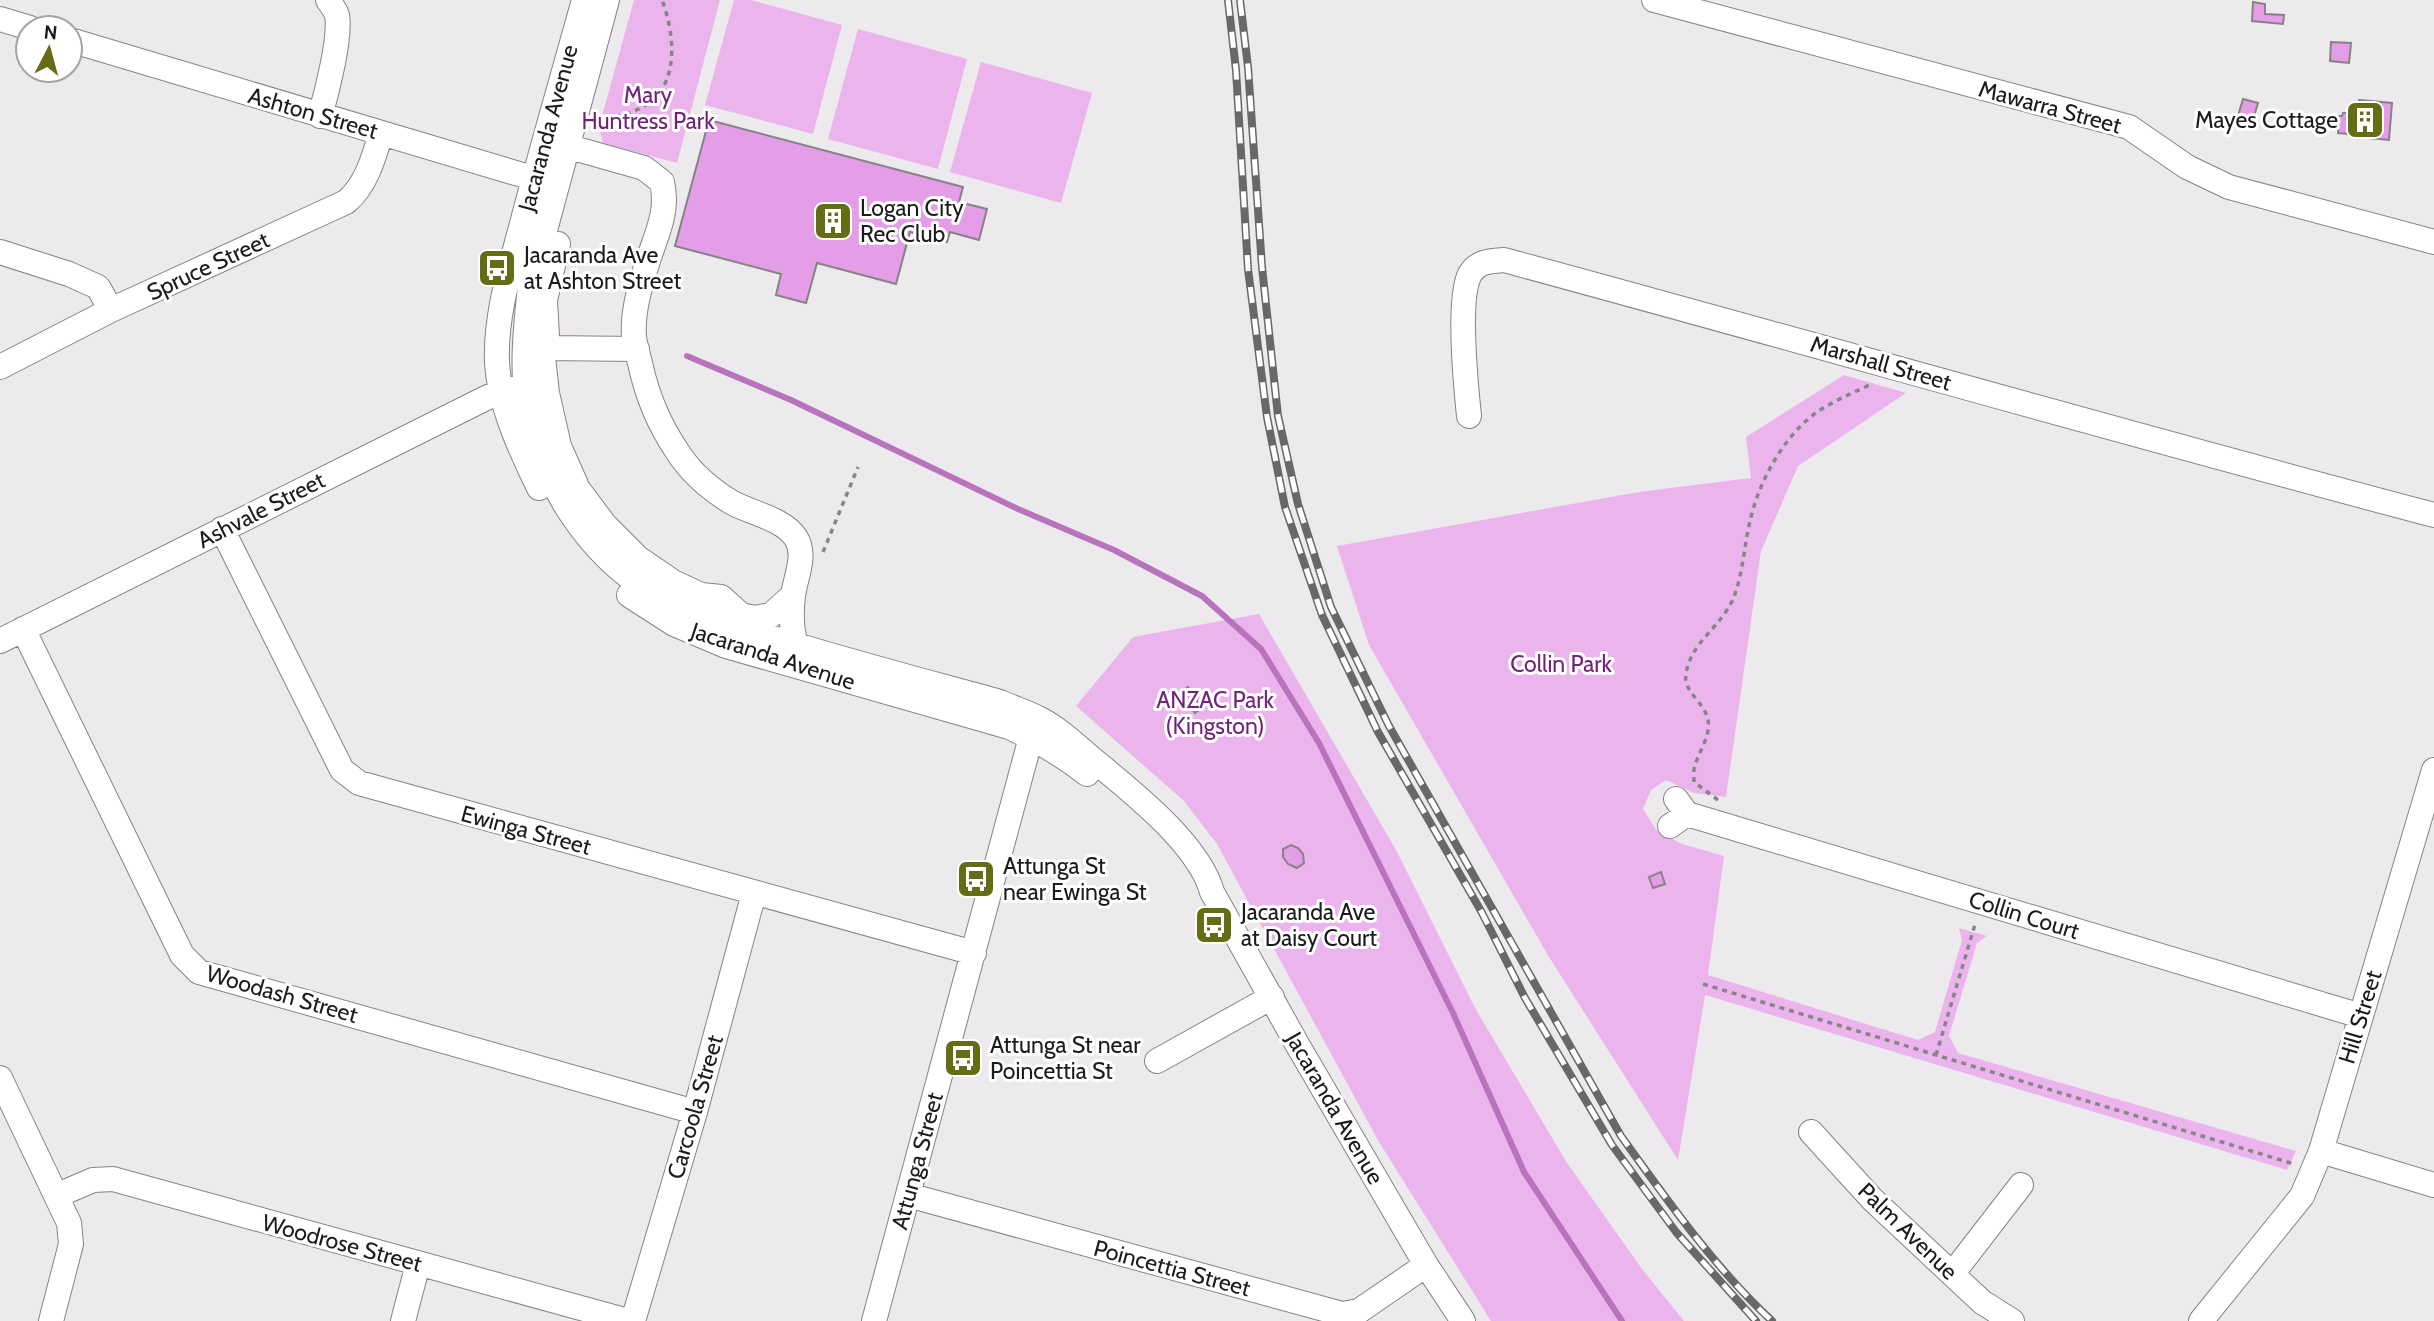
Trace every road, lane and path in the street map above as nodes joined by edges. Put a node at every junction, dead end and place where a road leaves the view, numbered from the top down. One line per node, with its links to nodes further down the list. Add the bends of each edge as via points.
1 (328, 0): 8 (street, via 336,12 337,28)
2 (584, 0): 11 (street, Jacaranda Avenue)
3 (607, 0): 11 (street, Jacaranda Avenue)
4 (662, 0): 9 (path, via 671,59 661,93 626,114)
5 (1654, 0): 6 (street, Mawarra Street)
6 (1742, 11): 13 (street, Mawarra Street, via 2129,127 2187,167 2229,187)
7 (84, 44): 8 (street, Ashton Street)
8 (320, 116): 10 (street, Ashton Street)
9 (594, 119)
10 (381, 133): 12 (street, Ashton Street); 15 (street, Spruce Street, via 363,181 346,202)
11 (556, 143): 12 (street, Jacaranda Avenue); 17 (street, via 644,168 662,181 666,200 638,299)
12 (545, 182): 16 (street, via 566,196 567,210 545,300); 20 (street, Jacaranda Avenue)
13 (2434, 242)
14 (0, 252): 15 (street, via 98,287)
15 (111, 310): 19 (street, Spruce Street)
16 (545, 348): 17 (street); 27 (street, via 547,393 559,446 578,489 638,558 673,582 701,595 721,597)
17 (637, 349): 26 (street, via 661,427 683,460 732,502 780,524 796,538 799,577)
18 (1885, 363): 21 (street, Marshall Street, via 1504,260 1484,261 1471,272 1465,289 1464,370); 23 (street, Marshall Street); 35 (path, via 1881,380 1819,411 1794,432 1766,476 1751,518 1734,597 1689,659 1685,678 1708,718 1694,782 1732,812)
19 (0, 367)
20 (514, 389): 24 (street, Ashvale Street); 27 (street, Jacaranda Avenue, via 530,414 542,459 563,503 590,538 652,592 688,609); 31 (street, Jacaranda Avenue, via 522,454 561,524 588,558 633,599 674,624 726,646)
21 (1469, 416)
22 (858, 467): 25 (path)
23 (2434, 515)
24 (222, 529): 28 (street, Ashvale Street); 36 (street, Ewinga Street, via 342,770 359,783)
25 (823, 552)
26 (793, 595): 27 (street, via 771,615); 30 (street)
27 (739, 621): 30 (street, Jacaranda Avenue)
28 (23, 629): 29 (street, Ashvale Street); 45 (street, Woodash Street, via 182,955 199,972)
29 (0, 641)
30 (794, 644): 31 (street, via 800,654 816,663 859,674); 32 (street, Jacaranda Avenue, via 1000,702)
31 (885, 692): 32 (street, Jacaranda Avenue, via 990,721)
32 (1036, 728): 38 (street, Attunga Street); 40 (street, Jacaranda Avenue, via 1076,745 1183,843 1209,879)
33 (2434, 770): 41 (street, Hill Street)
34 (1678, 813): 35 (street, Collin Court)
35 (1728, 826): 37 (street, Collin Court)
36 (754, 893): 38 (street, Ewinga Street); 45 (street, Carcoola Street)
37 (1981, 902): 41 (street, Collin Court); 42 (path)
38 (974, 953): 51 (street, Attunga Street)
39 (1703, 984): 42 (path)
40 (1272, 997): 43 (street); 53 (street, Jacaranda Avenue)
41 (2361, 1016): 47 (street, Hill Street)
42 (1936, 1055): 47 (path)
43 (1157, 1061)
44 (0, 1078): 50 (street)
45 (695, 1112): 57 (street, Carcoola Street)
46 (1811, 1132): 54 (street, Palm Avenue, via 1872,1199)
47 (2317, 1161): 49 (street); 61 (street, via 2302,1196)
48 (2021, 1185): 54 (street)
49 (2434, 1185)
50 (58, 1195): 52 (street, Woodrose Street, via 93,1180 113,1180); 55 (street, via 71,1244)
51 (908, 1195): 53 (street, Poincettia Street, via 1342,1314 1359,1311); 58 (street, Attunga Street)
52 (418, 1264): 56 (street); 57 (street, Woodrose Street)
53 (1426, 1265): 59 (street, Jacaranda Avenue)
54 (1953, 1273): 60 (street, Palm Avenue, via 1982,1302)
55 (51, 1321)
56 (403, 1321)
57 (631, 1321)
58 (874, 1321)
59 (1463, 1321)
60 (2012, 1321)
61 (2201, 1321)

